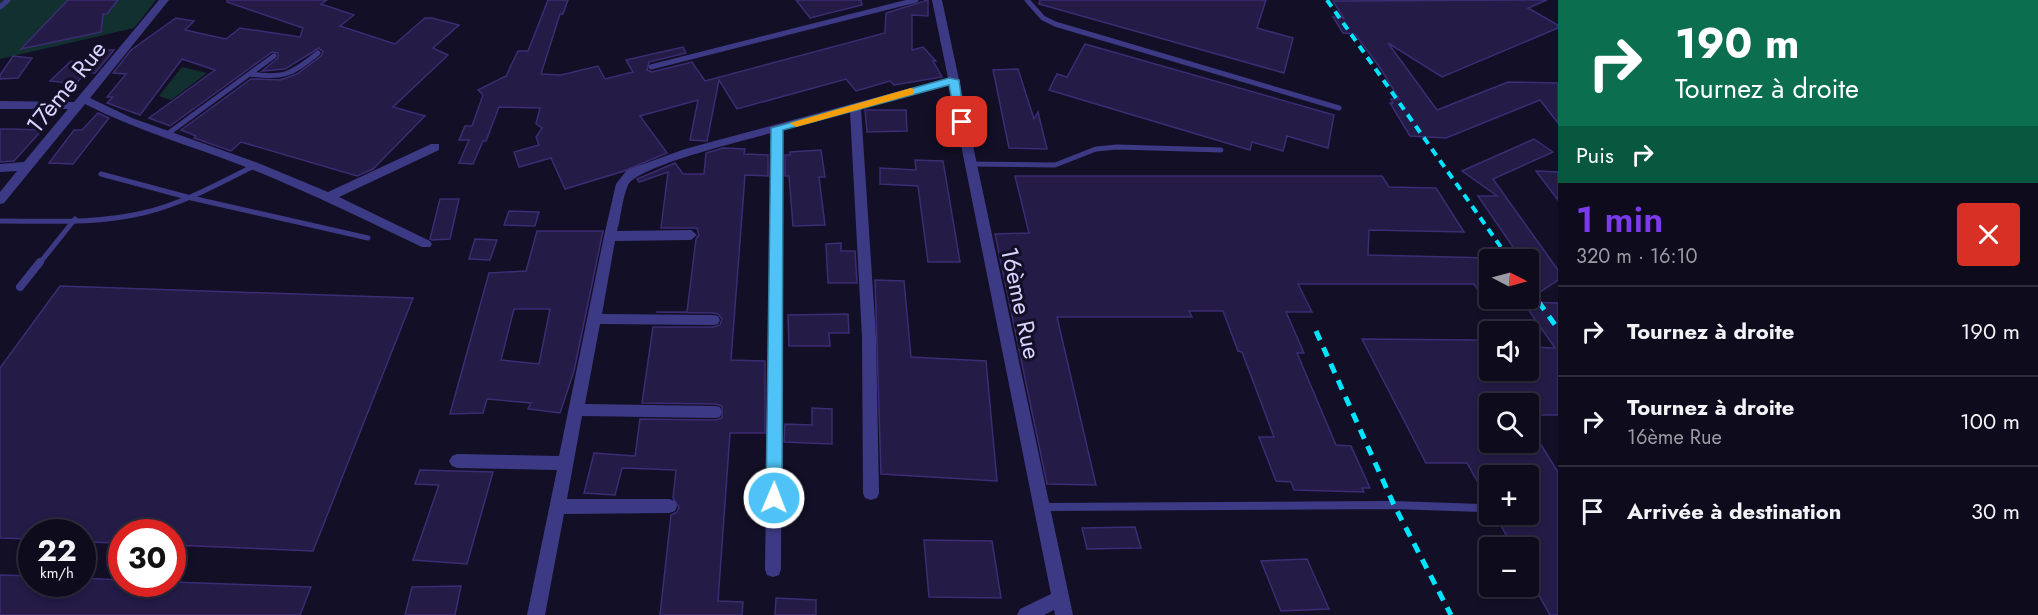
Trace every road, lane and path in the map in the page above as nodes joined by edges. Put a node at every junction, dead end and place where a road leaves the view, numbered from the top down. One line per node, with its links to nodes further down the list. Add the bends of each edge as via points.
1 (8, 0): 6 (lane)
2 (164, 0): 12 (street, 17ème Rue)
3 (916, 0): 9 (lane)
4 (937, 0): 11 (street, 16ème Rue)
5 (1027, 0): 15 (lane, via 1043,18 1055,24)
6 (0, 7)
7 (318, 53): 10 (lane, via 280,79)
8 (274, 56): 10 (lane)
9 (651, 67)
10 (250, 74): 17 (lane)
11 (953, 80): 14 (street); 20 (street, 16ème Rue)
12 (80, 102): 13 (street); 17 (street); 21 (street, 17ème Rue)
13 (0, 105)
14 (855, 107): 16 (street); 41 (street, via 869,338)
15 (1339, 108)
16 (777, 128): 31 (street, via 631,173 622,184); 46 (street)
17 (166, 135): 22 (street)
18 (435, 147): 26 (street)
19 (1221, 150): 20 (lane, via 1103,148 1081,152 1055,165)
20 (970, 164): 44 (street, 16ème Rue)
21 (29, 166): 23 (street); 27 (street, 17ème Rue)
22 (254, 166): 25 (lane); 26 (street)
23 (0, 168)
24 (101, 174): 25 (lane)
25 (187, 197): 28 (lane, via 146,213); 32 (lane)
26 (328, 197): 33 (street)
27 (0, 200)
28 (75, 219): 29 (lane); 34 (lane)
29 (0, 221)
30 (692, 235): 31 (street)
31 (610, 237): 35 (street)
32 (368, 238)
33 (426, 244)
34 (20, 287)
35 (594, 319): 36 (street); 37 (street)
36 (713, 320)
37 (576, 410): 38 (street); 40 (street)
38 (715, 412)
39 (457, 461): 40 (street)
40 (566, 463): 43 (street)
41 (871, 493)
42 (669, 506): 43 (street)
43 (557, 507): 48 (street)
44 (1040, 507): 45 (lane); 47 (street, 16ème Rue)
45 (1479, 508)
46 (774, 569)
47 (1062, 607): 49 (street)
48 (536, 615)
49 (1026, 615)

